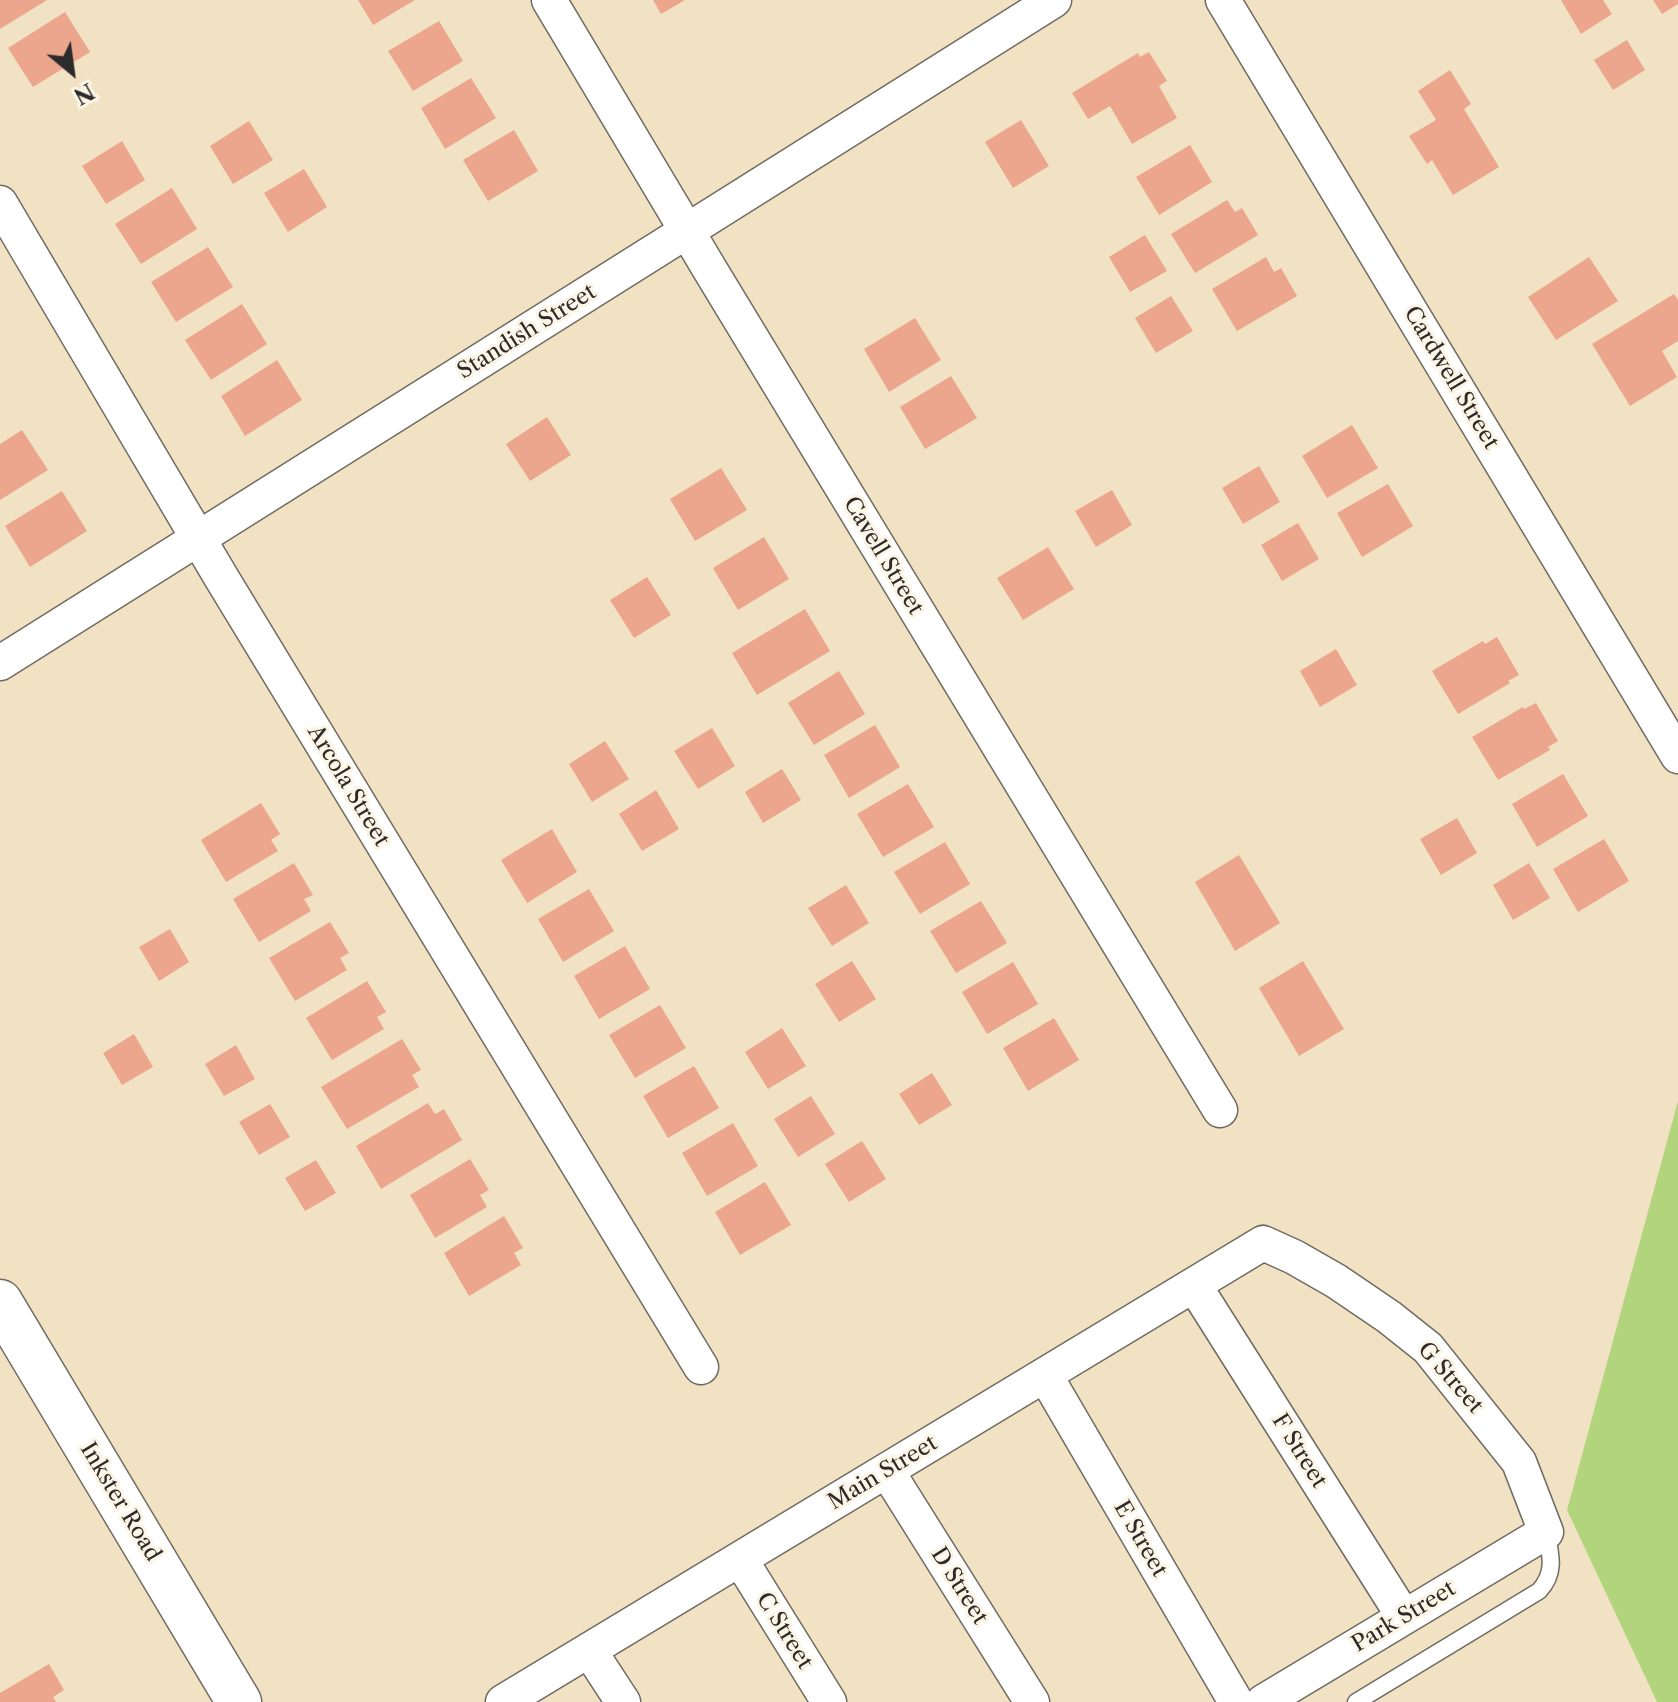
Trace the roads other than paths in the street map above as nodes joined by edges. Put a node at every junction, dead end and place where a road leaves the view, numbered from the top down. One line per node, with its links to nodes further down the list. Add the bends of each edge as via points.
1 (549, 0): 5 (street, Cavell Street)
2 (1054, 0): 5 (street, Standish Street)
3 (1223, 0): 8 (street, Cardwell Street)
4 (0, 203): 6 (street, Arcola Street)
5 (687, 231): 6 (street, Standish Street); 9 (street, Cavell Street)
6 (199, 539): 7 (street, Standish Street); 13 (street, Arcola Street)
7 (0, 663)
8 (1678, 756)
9 (1220, 1110)
10 (1263, 1243): 11 (street, Main Street); 16 (street, G Street, via 1336,1281 1428,1348 1519,1462)
11 (1194, 1285): 14 (street, Main Street); 18 (street, F Street)
12 (4, 1320): 20 (main road, Inkster Road)
13 (701, 1367)
14 (1045, 1375): 15 (street, Main Street); 25 (street, E Street)
15 (887, 1471): 17 (street, Main Street); 24 (street, D Street)
16 (1546, 1532): 18 (street, Park Street); 27 (lane, via 1552,1569 1539,1591)
17 (740, 1559): 19 (street, Main Street); 23 (street, C Street)
18 (1404, 1617): 26 (street, Park Street)
19 (589, 1650): 21 (street, Main Street); 22 (street)
20 (239, 1702)
21 (503, 1702)
22 (623, 1702)
23 (829, 1702)
24 (1032, 1702)
25 (1236, 1702)
26 (1263, 1702)
27 (1356, 1702)

